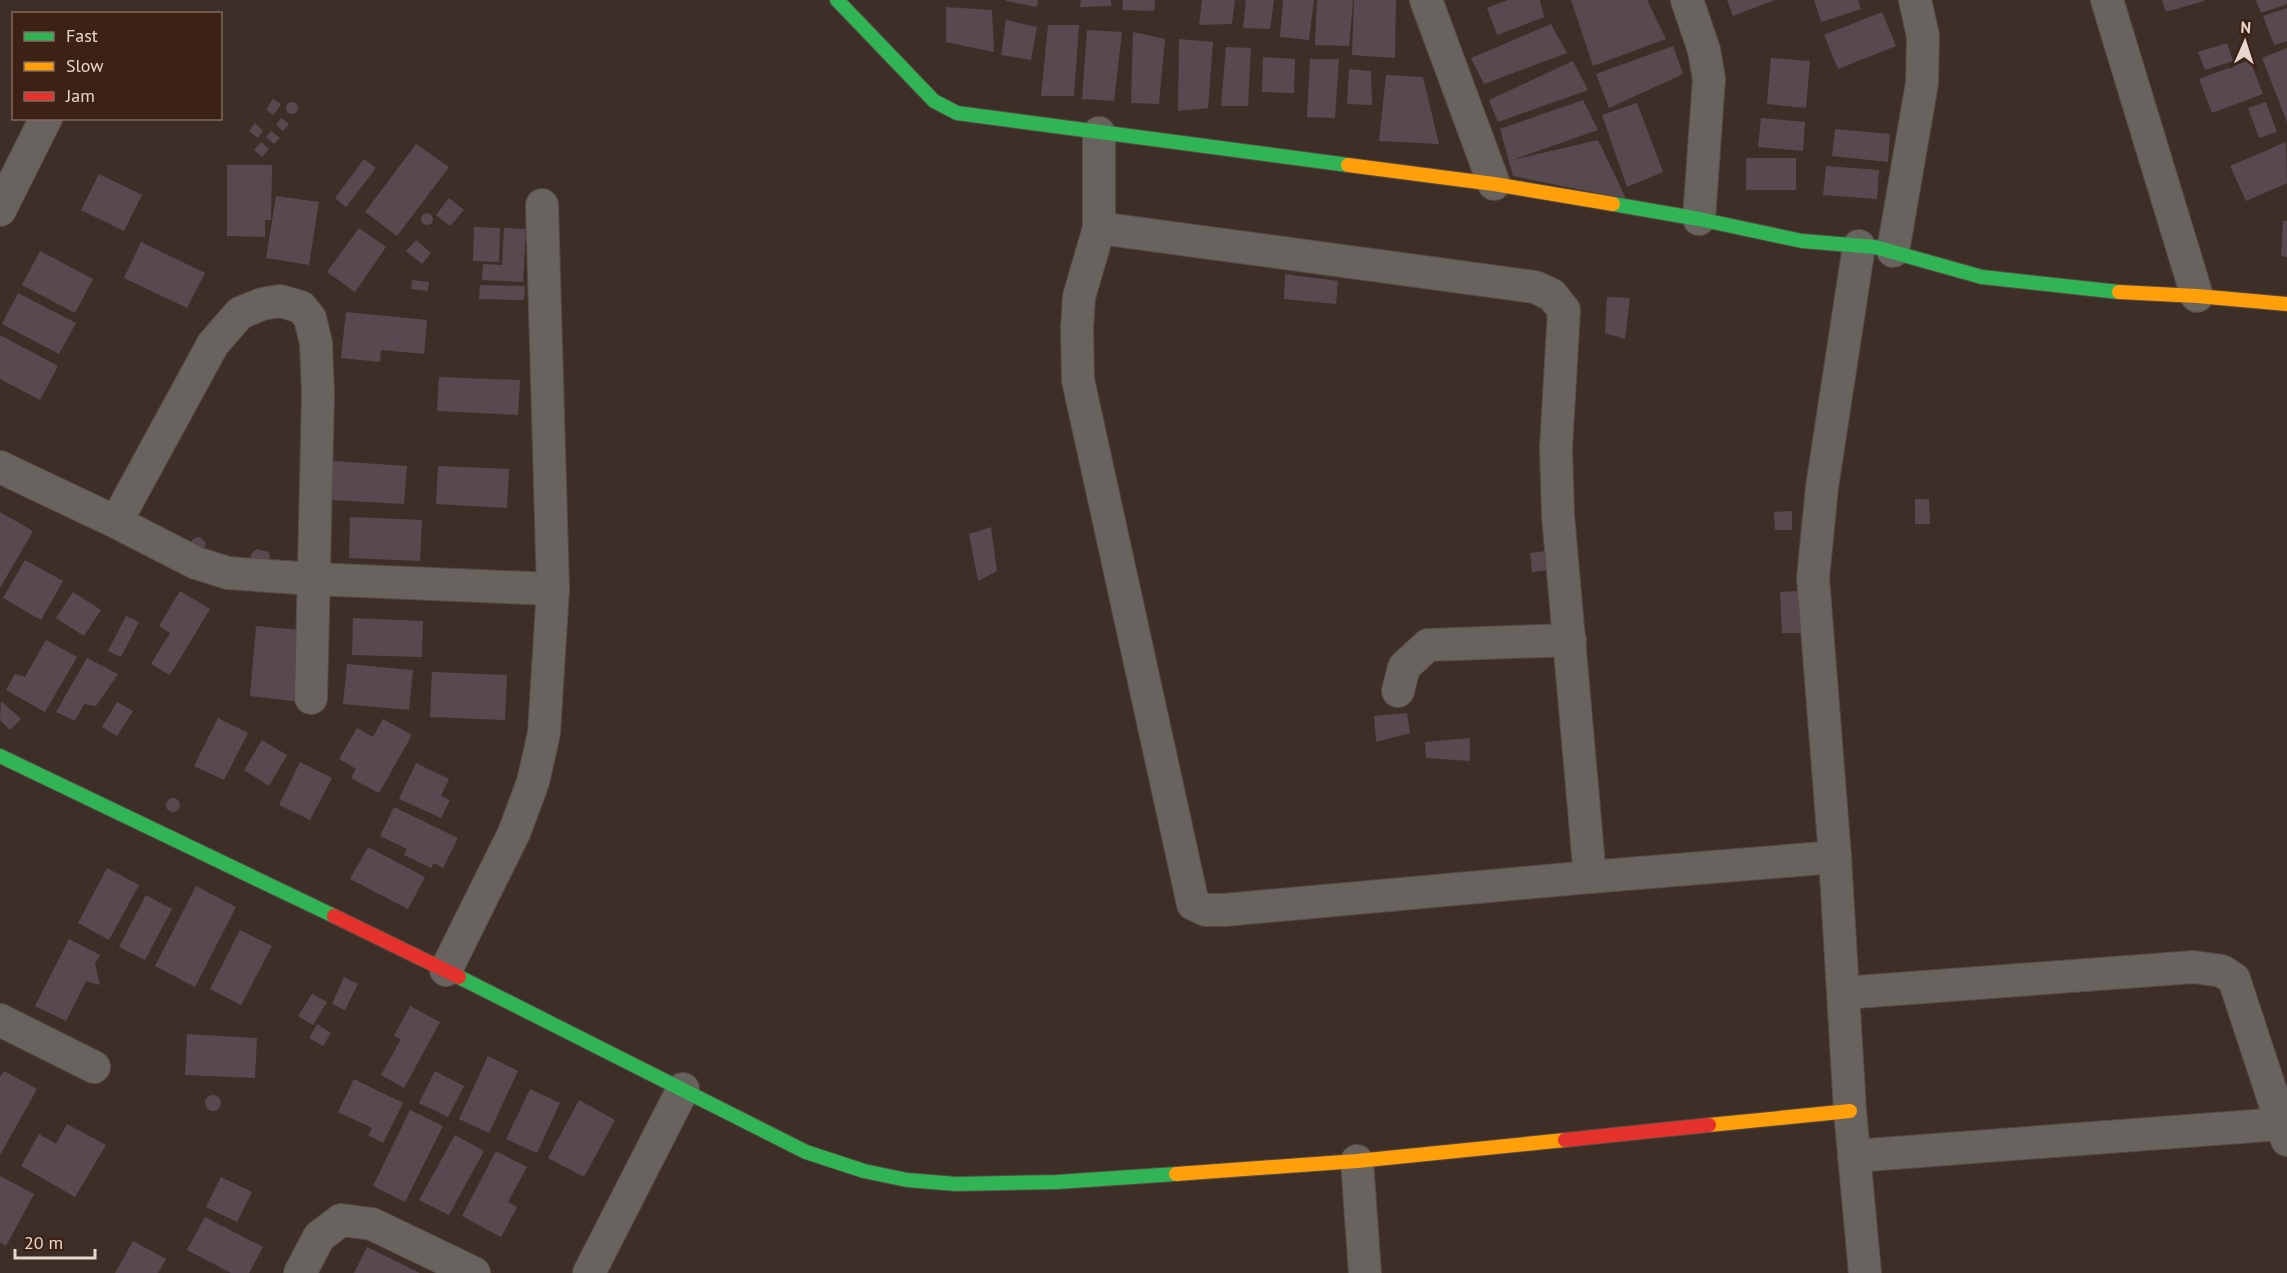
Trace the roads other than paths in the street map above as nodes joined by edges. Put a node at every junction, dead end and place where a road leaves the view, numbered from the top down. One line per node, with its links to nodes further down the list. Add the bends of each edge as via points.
1 (837, 0): 7 (street, via 934,101 957,113)
2 (1426, 0): 8 (street)
3 (1687, 0): 11 (street, via 1709,79)
4 (1915, 0): 14 (street, via 1923,36 1923,83)
5 (2108, 0): 15 (street)
6 (45, 120): 10 (street)
7 (1099, 133): 8 (street); 12 (street)
8 (1494, 184): 11 (street)
9 (542, 205): 20 (street)
10 (0, 210)
11 (1699, 219): 13 (street, via 1802,241)
12 (1099, 228): 21 (street, via 1535,287 1552,295 1564,310 1556,448); 26 (street, via 1079,297 1078,380 1193,904 1206,910 1224,910)
13 (1859, 246): 14 (street); 25 (street, via 1822,487 1813,578)
14 (1893, 252): 15 (street, via 1982,277 2126,293)
15 (2197, 296): 16 (street)
16 (2287, 304)
17 (0, 467): 18 (street)
18 (116, 522): 19 (street, via 196,564 228,573); 19 (street, via 213,344 240,313 280,301 302,307 310,318 316,343)
19 (313, 579): 20 (street); 23 (street)
20 (553, 589): 27 (street, via 544,733 533,782 514,833)
21 (1570, 640): 22 (street, via 1428,645 1404,667); 26 (street)
22 (1398, 691)
23 (311, 698)
24 (0, 756): 27 (street)
25 (1835, 857): 26 (street); 28 (street)
26 (1590, 877)
27 (446, 970): 31 (street)
28 (1843, 993): 32 (street); 33 (street, via 2194,967 2222,971 2234,979)
29 (0, 1020): 30 (street)
30 (94, 1067)
31 (683, 1089): 35 (street, via 806,1152 907,1180 956,1184 1057,1182); 38 (street)
32 (1850, 1111): 34 (street); 35 (street)
33 (2284, 1132): 34 (street)
34 (1854, 1156): 40 (street)
35 (1357, 1161): 39 (street)
36 (300, 1273): 37 (street, via 319,1237 341,1220 372,1224)
37 (474, 1273)
38 (590, 1273)
39 (1365, 1273)
40 (1865, 1273)

